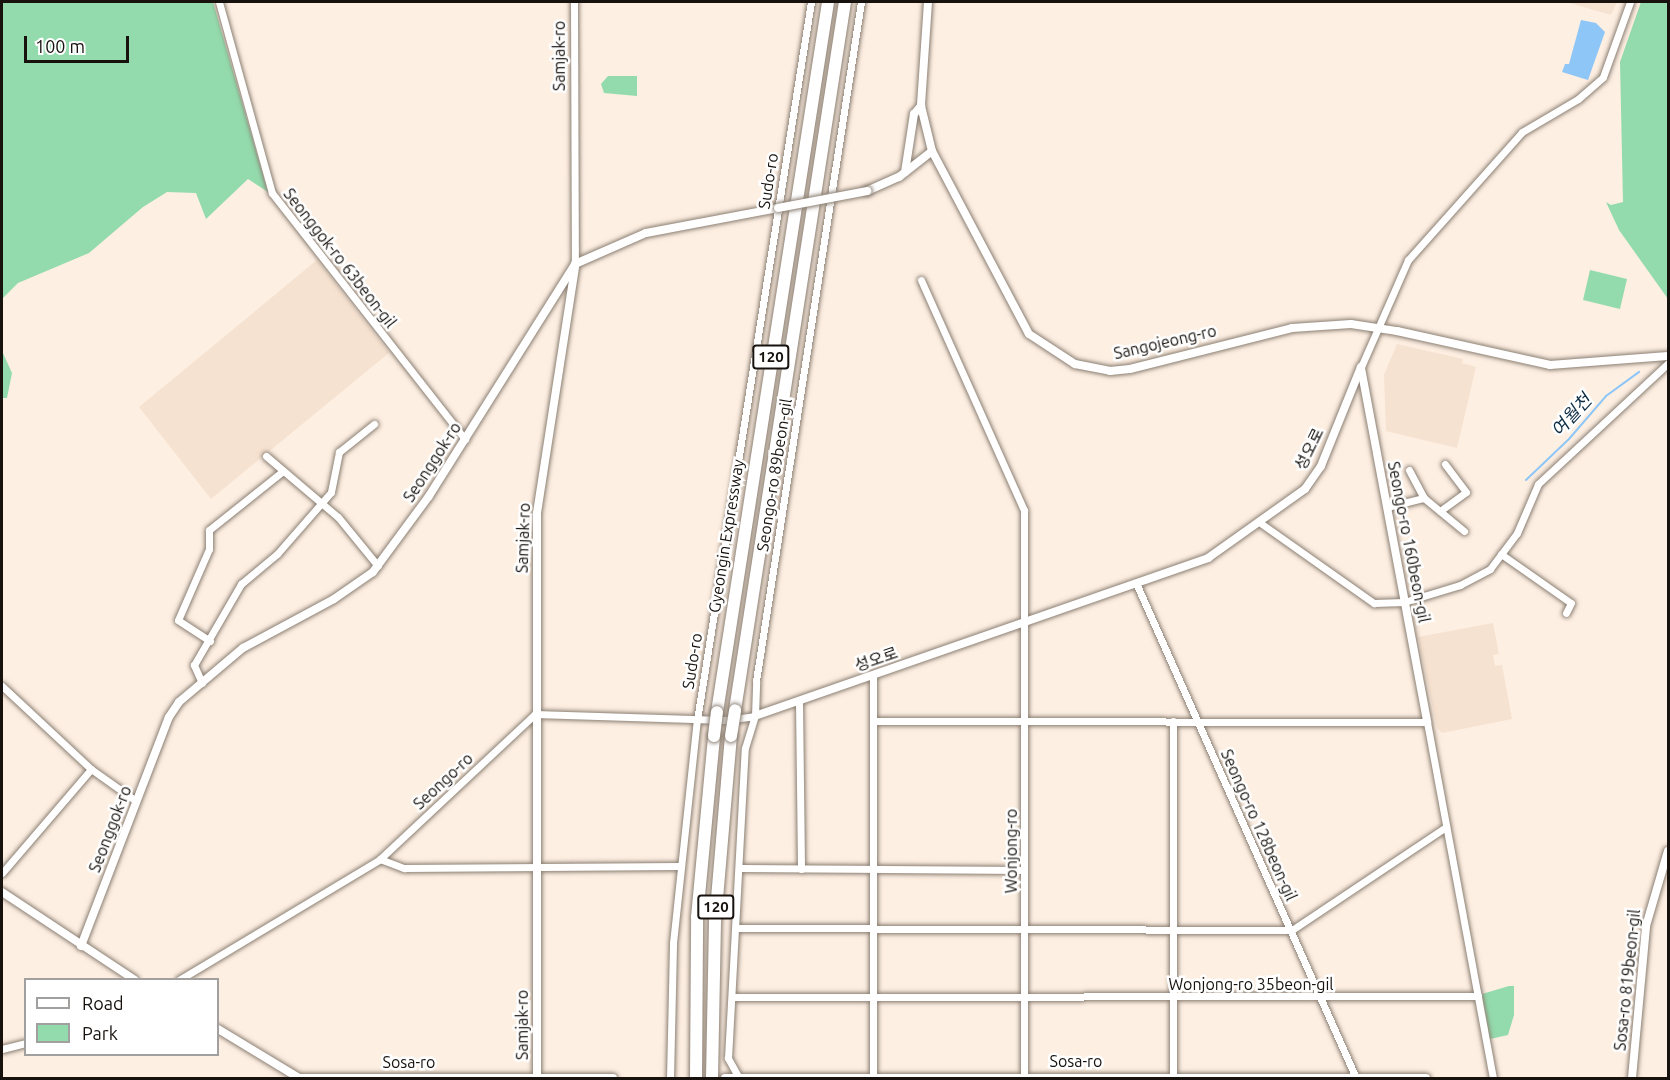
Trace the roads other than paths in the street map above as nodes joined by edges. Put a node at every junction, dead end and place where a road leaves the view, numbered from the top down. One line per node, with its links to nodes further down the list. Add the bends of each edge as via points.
1 (219, 2): 20 (street, Seonggok-ro 63beon-gil, via 272,193)
2 (574, 2): 13 (street, Samjak-ro)
3 (811, 2): 12 (street, Sudo-ro)
4 (828, 2): 87 (highway, Gyeongin Expressway / 120, bridge, via 714,736 697,917)
5 (845, 2): 88 (highway, Gyeongin Expressway / 120, bridge, via 731,736 715,922)
6 (861, 2): 43 (street, Seongo-ro 89beon-gil, via 756,681)
7 (928, 2): 9 (street, Sangojeong-ro)
8 (1630, 2): 15 (street, 성오로, via 1603,77 1514,140 1408,260)
9 (921, 106): 10 (street, Sangojeong-ro); 11 (street, via 914,114)
10 (932, 151): 11 (street); 15 (street, Sangojeong-ro, via 1029,334 1075,364 1110,371 1130,369 1292,328)
11 (905, 172): 12 (street, bridge, via 867,191)
12 (778, 208): 13 (street, via 646,233); 44 (street, Sudo-ro)
13 (575, 264): 20 (street, Seonggok-ro); 42 (street, Samjak-ro, via 537,513)
14 (921, 280): 36 (street, Wonjong-ro, via 1024,510)
15 (1378, 327): 16 (street, Sangojeong-ro, via 1550,365); 18 (street, 성오로)
16 (1668, 356)
17 (1668, 363): 31 (street, via 1538,484 1517,533)
18 (1361, 367): 27 (street, Seongo-ro 160beon-gil); 29 (street, 성오로, via 1321,466 1305,489)
19 (374, 424): 26 (street, via 339,452 334,486)
20 (465, 439): 32 (street, Seonggok-ro)
21 (266, 456): 24 (street)
22 (1445, 464): 28 (street, via 1466,492)
23 (1410, 470): 25 (street)
24 (283, 471): 26 (street); 37 (street, via 209,530 209,549 178,620)
25 (1424, 498): 27 (street); 28 (street)
26 (321, 502): 32 (street); 37 (street, via 277,554 241,584)
27 (1387, 507): 34 (street, Seongo-ro 160beon-gil)
28 (1440, 512): 30 (street)
29 (1259, 522): 33 (street, 성오로, via 1208,558); 34 (street, via 1374,603)
30 (1464, 531)
31 (1501, 554): 34 (street, via 1490,569 1460,585); 35 (street, via 1572,603)
32 (378, 566): 39 (street, Seonggok-ro, via 334,599 243,648)
33 (1136, 583): 36 (street, 성오로); 48 (street, Seongo-ro 128beon-gil)
34 (1404, 602): 49 (street, Seongo-ro 160beon-gil)
35 (1566, 613)
36 (1024, 623): 38 (street, 성오로); 46 (street, Wonjong-ro)
37 (210, 641): 39 (street, via 194,665)
38 (873, 676): 41 (street, 성오로); 45 (street)
39 (202, 683): 51 (street, Seonggok-ro, via 179,702 169,717)
40 (2, 686): 50 (street)
41 (799, 702): 43 (street, 성오로); 58 (street)
42 (536, 714): 44 (street); 54 (street, Seongo-ro); 56 (street, Samjak-ro)
43 (756, 716): 44 (street); 57 (street, Seongo-ro 89beon-gil, via 745,748)
44 (697, 720): 55 (street, Sudo-ro)
45 (873, 721): 46 (street); 59 (street)
46 (1024, 721): 47 (street); 60 (street, Wonjong-ro)
47 (1173, 721): 48 (street); 66 (street)
48 (1198, 722): 49 (street); 67 (street, Seongo-ro 128beon-gil)
49 (1427, 722): 52 (street)
50 (91, 769): 51 (street); 61 (street)
51 (136, 801): 68 (street, Seonggok-ro)
52 (1446, 827): 67 (street); 72 (street)
53 (1668, 851): 94 (street, Sosa-ro 819beon-gil, via 1646,926)
54 (380, 859): 56 (street, via 404,868); 70 (street, Seongo-ro)
55 (680, 866): 56 (street); 86 (street, Sudo-ro, via 673,943)
56 (536, 867): 84 (street, Samjak-ro)
57 (740, 868): 58 (street); 63 (street, Seongo-ro 89beon-gil)
58 (801, 869): 59 (street)
59 (873, 870): 60 (street); 64 (street)
60 (1024, 870): 65 (street, Wonjong-ro)
61 (2, 873)
62 (2, 892): 68 (street)
63 (736, 928): 64 (street); 71 (street, Seongo-ro 89beon-gil)
64 (873, 930): 65 (street); 73 (street)
65 (1024, 930): 66 (street); 76 (street, Wonjong-ro)
66 (1172, 930): 67 (street); 74 (street)
67 (1292, 930): 75 (street, Seongo-ro 128beon-gil)
68 (81, 946): 69 (street)
69 (132, 978)
70 (182, 978)
71 (732, 996): 73 (street, Wonjong-ro 35beon-gil); 90 (street, Seongo-ro 89beon-gil, via 728,1058)
72 (1478, 996): 75 (street, Wonjong-ro 35beon-gil); 93 (street)
73 (873, 997): 76 (street, Wonjong-ro 35beon-gil); 80 (street)
74 (1172, 997): 75 (street, Wonjong-ro 35beon-gil); 76 (street, Wonjong-ro 35beon-gil); 82 (street)
75 (1322, 997): 91 (street, Seongo-ro 128beon-gil)
76 (1024, 998): 81 (street, Wonjong-ro)
77 (219, 1030): 83 (street, Sosa-ro)
78 (24, 1044): 79 (street)
79 (2, 1049)
80 (873, 1077): 81 (street, Sosa-ro); 90 (street, Sosa-ro)
81 (1024, 1077): 82 (street, Sosa-ro)
82 (1173, 1077): 91 (street, Sosa-ro)
83 (298, 1078): 84 (street, Sosa-ro)
84 (537, 1078): 85 (street, Sosa-ro)
85 (613, 1078)
86 (670, 1078)
87 (696, 1078)
88 (712, 1078)
89 (725, 1078): 90 (street, Sosa-ro)
90 (739, 1078)
91 (1356, 1078): 92 (street, Sosa-ro)
92 (1426, 1078)
93 (1493, 1078)
94 (1632, 1078)

